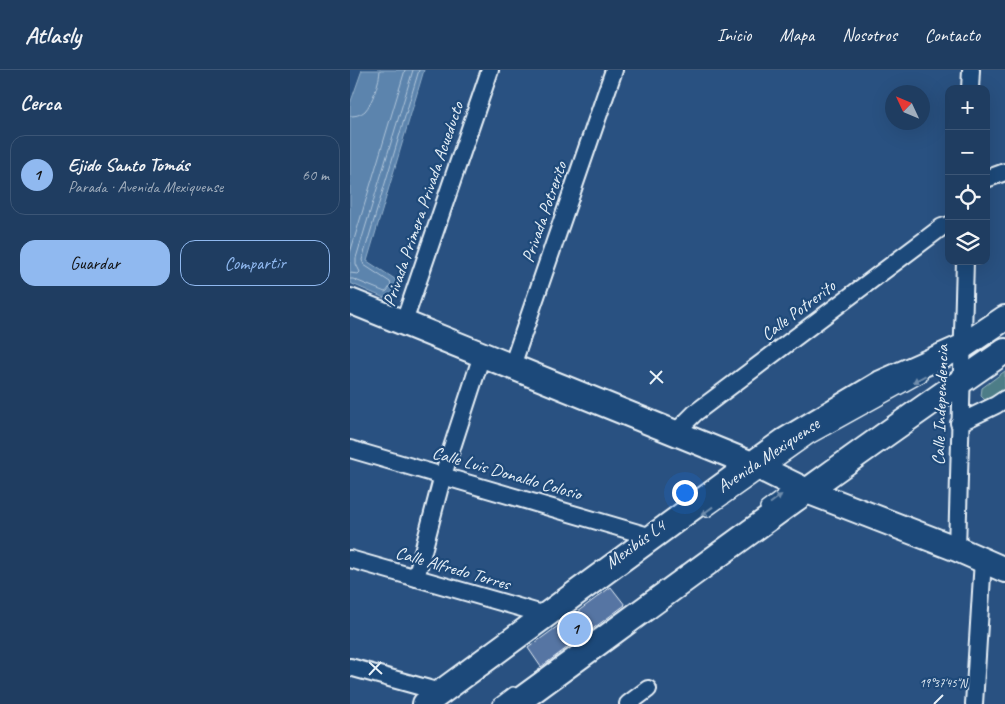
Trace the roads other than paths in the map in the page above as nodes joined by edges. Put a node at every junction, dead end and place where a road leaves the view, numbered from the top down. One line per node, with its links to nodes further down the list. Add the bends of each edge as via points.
1 (490, 70): 9 (street, Privada Primera Privada Acueducto)
2 (614, 70): 16 (street, Privada Potrerito)
3 (1005, 172): 4 (street)
4 (990, 178)
5 (945, 226): 22 (street, Calle Potrerito, via 695,413)
6 (964, 265): 12 (street, Calle Independencia)
7 (350, 301): 9 (main road)
8 (1005, 318): 12 (main road, Avenida Mexiquense)
9 (404, 322): 14 (main road)
10 (1005, 326): 12 (lane)
11 (1005, 343): 18 (lane)
12 (962, 351): 15 (lane); 18 (street, Calle Independencia); 24 (main road, Avenida Mexiquense, via 881,383 784,441)
13 (1005, 352): 18 (main road)
14 (482, 355): 16 (main road); 25 (street)
15 (945, 364)
16 (512, 366): 22 (main road)
17 (928, 374): 24 (lane, one-way to 24)
18 (962, 377): 20 (street, Calle Independencia); 21 (lane); 26 (main road)
19 (1005, 399): 20 (street)
20 (959, 422): 30 (street, Calle Independencia)
21 (882, 426)
22 (675, 433): 24 (main road)
23 (350, 448): 25 (street, Calle Luis Donaldo Colosio)
24 (758, 467): 26 (main road); 28 (lane, one-way to 28); 29 (main road, Avenida Mexiquense)
25 (443, 475): 29 (street, Calle Luis Donaldo Colosio); 34 (street)
26 (801, 485): 27 (lane, one-way to 26); 30 (main road); 38 (main road)
27 (756, 514)
28 (702, 516)
29 (652, 537): 35 (main road, Avenida Mexiquense)
30 (957, 549): 32 (main road)
31 (350, 559): 34 (street, Calle Alfredo Torres)
32 (983, 560): 33 (main road); 42 (street)
33 (1005, 570)
34 (416, 578): 35 (street, Calle Alfredo Torres)
35 (546, 615): 39 (main road, Avenida Mexiquense)
36 (350, 667): 39 (street)
37 (648, 688): 41 (street)
38 (518, 695): 40 (lane)
39 (433, 698)
40 (497, 704)
41 (628, 704)
42 (974, 704)

